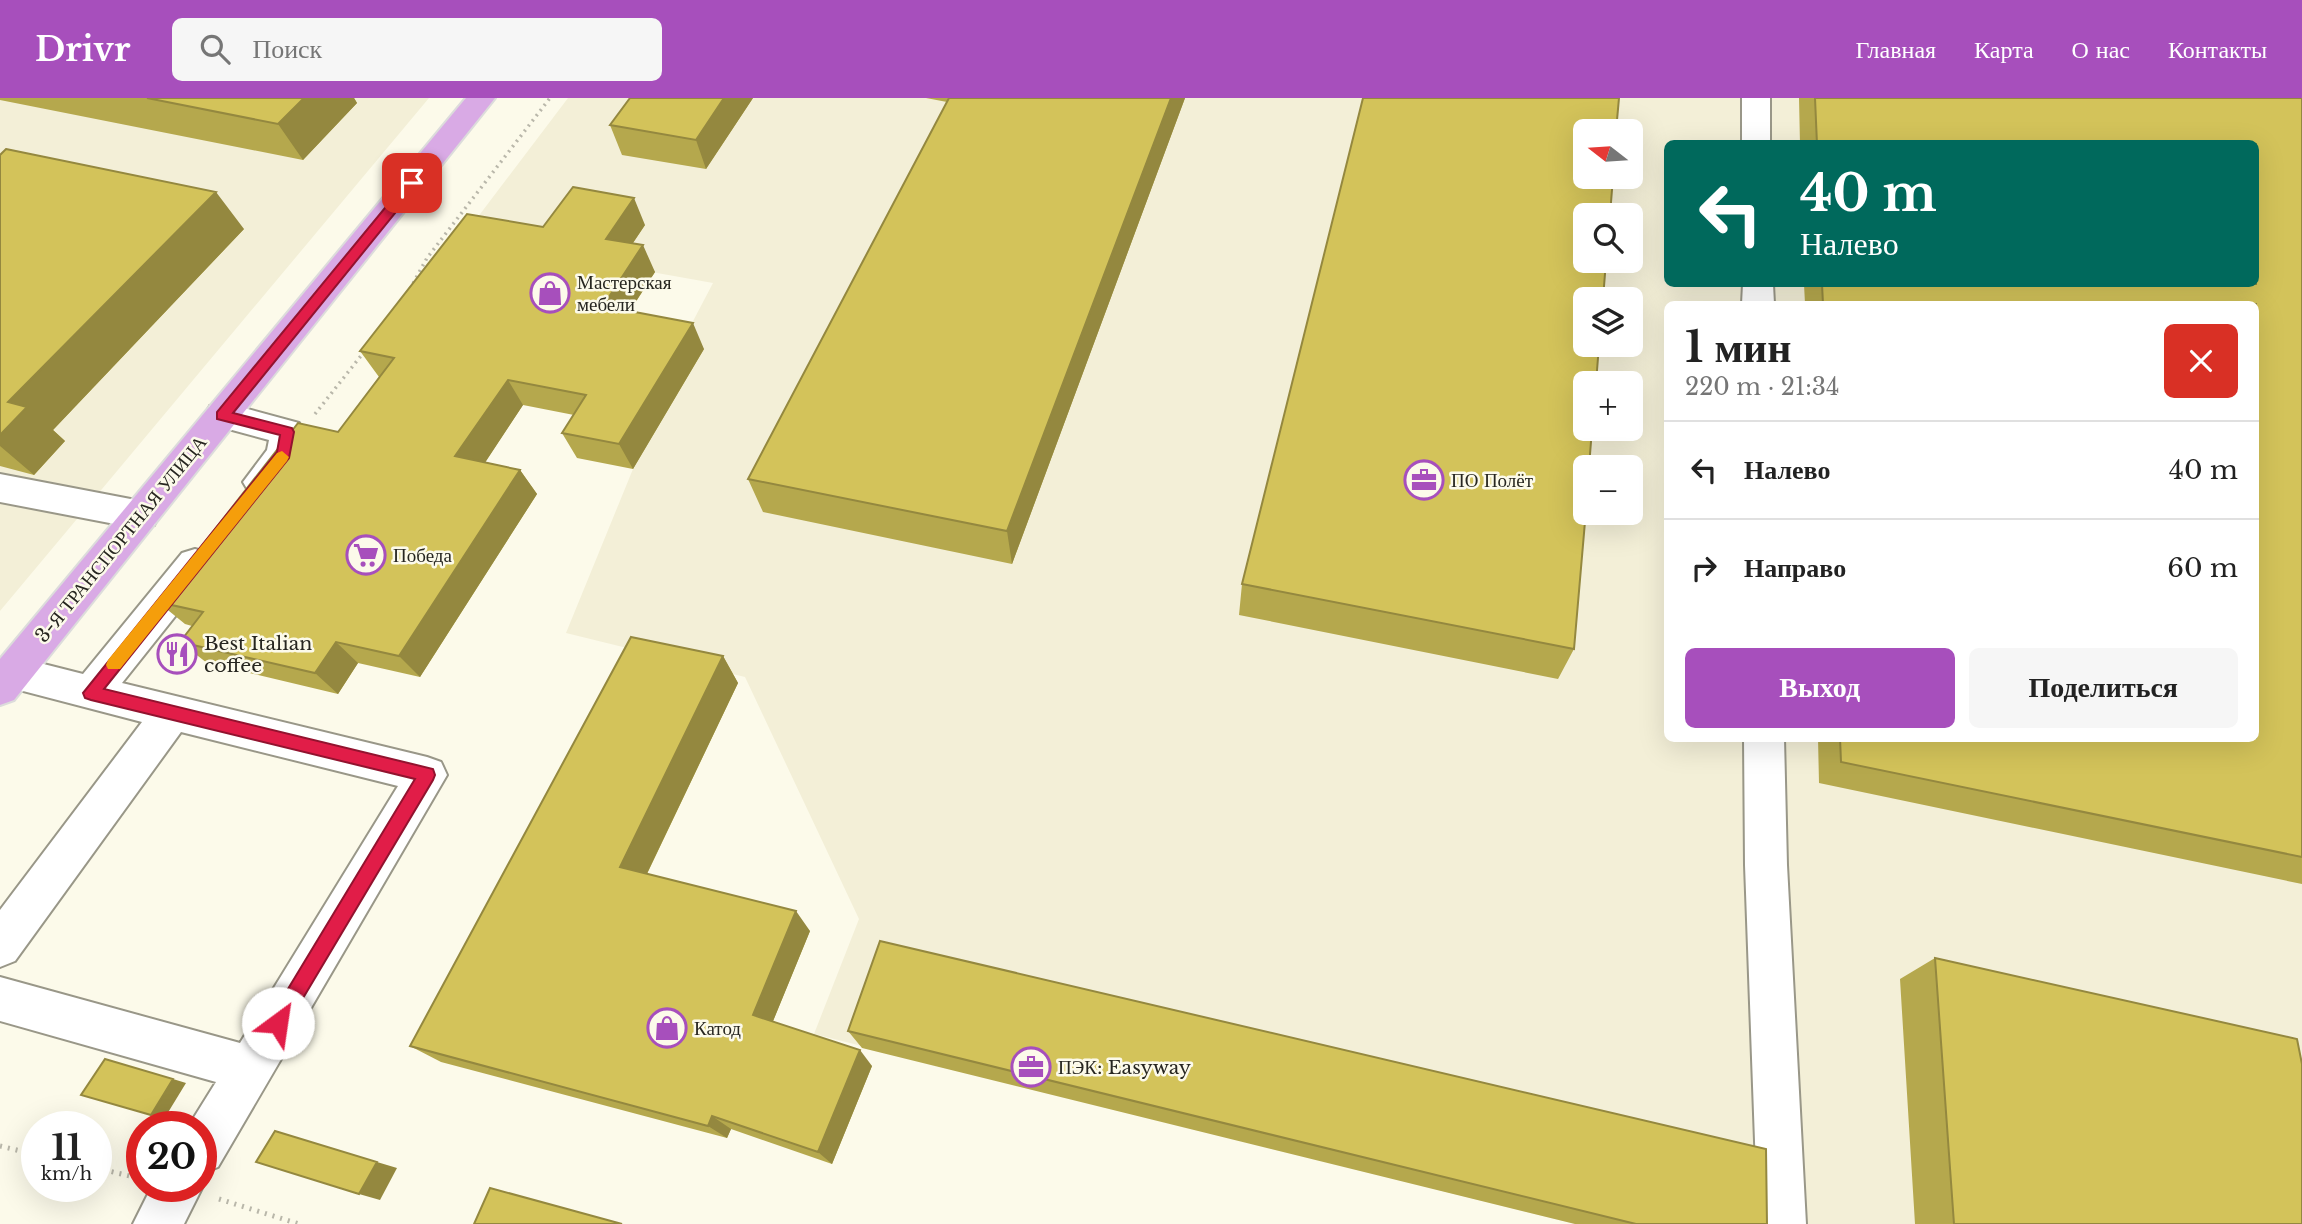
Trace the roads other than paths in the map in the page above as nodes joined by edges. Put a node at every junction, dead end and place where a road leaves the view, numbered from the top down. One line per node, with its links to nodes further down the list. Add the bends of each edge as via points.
1 (481, 98): 4 (main road, 3-Я ТРАНСПОРТНАЯ УЛИЦА)
2 (1756, 98): 3 (lane)
3 (1756, 140)
4 (222, 415): 6 (lane, via 287,432 284,454); 7 (main road, 3-Я ТРАНСПОРТНАЯ УЛИЦА)
5 (0, 488): 7 (lane)
6 (242, 506)
7 (141, 516): 9 (main road, 3-Я ТРАНСПОРТНАЯ УЛИЦА)
8 (217, 537): 10 (lane)
9 (6, 680): 10 (lane)
10 (91, 693): 11 (lane)
11 (172, 713): 13 (lane); 15 (lane, via 427,775)
12 (1764, 742): 19 (lane)
13 (0, 946)
14 (0, 999): 15 (lane)
15 (250, 1069): 16 (lane)
16 (217, 1124)
17 (170, 1202): 18 (lane)
18 (157, 1224)
19 (1782, 1224)

